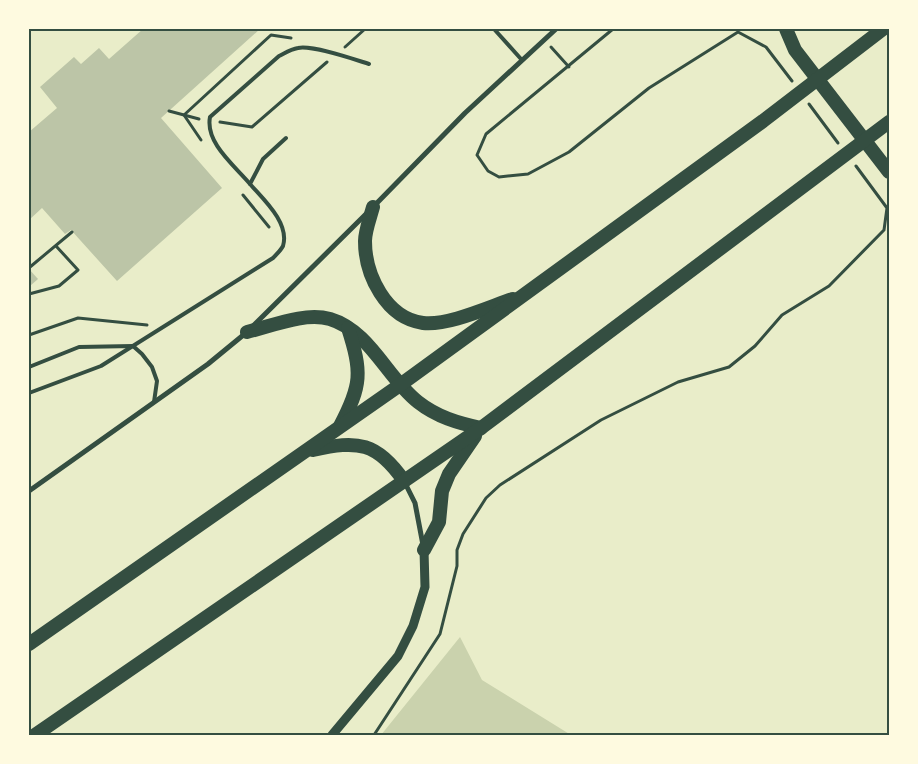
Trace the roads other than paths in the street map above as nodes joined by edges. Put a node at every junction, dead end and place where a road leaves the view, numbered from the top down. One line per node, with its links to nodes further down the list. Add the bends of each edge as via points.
1 (496, 29): 5 (lane)
2 (556, 29): 5 (street)
3 (786, 29): 9 (highway, via 795,50)
4 (878, 33): 12 (highway)
5 (521, 59): 11 (street)
6 (369, 64): 10 (lane, via 300,47 279,56 210,117 209,131 216,144)
7 (889, 122): 20 (highway)
8 (286, 138): 10 (lane, via 263,159)
9 (889, 172)
10 (250, 184): 15 (lane, via 279,221 284,234 283,247 273,258)
11 (372, 208): 12 (highway, via 364,240 367,264 376,286 402,315 423,323 447,321); 14 (street)
12 (525, 295): 17 (highway)
13 (348, 327): 14 (highway, via 329,319 302,318); 17 (highway); 21 (highway, via 358,359 358,379 352,404)
14 (247, 332): 19 (street)
15 (133, 346): 16 (lane, via 79,347); 18 (lane, via 101,366); 19 (lane, via 155,374)
16 (29, 367)
17 (400, 386): 20 (highway, via 439,416); 21 (highway)
18 (29, 393)
19 (154, 402): 24 (street)
20 (481, 428): 23 (highway); 25 (highway, via 449,474 442,491 438,522)
21 (338, 430): 22 (highway)
22 (308, 451): 23 (highway, via 359,446 377,452 390,462); 26 (highway)
23 (404, 481): 25 (street, via 415,503); 28 (highway)
24 (29, 491)
25 (424, 550): 27 (street, via 426,586 413,626 398,656)
26 (29, 644)
27 (344, 720): 29 (street); 30 (street)
28 (35, 735)
29 (332, 735)
30 (343, 735)

